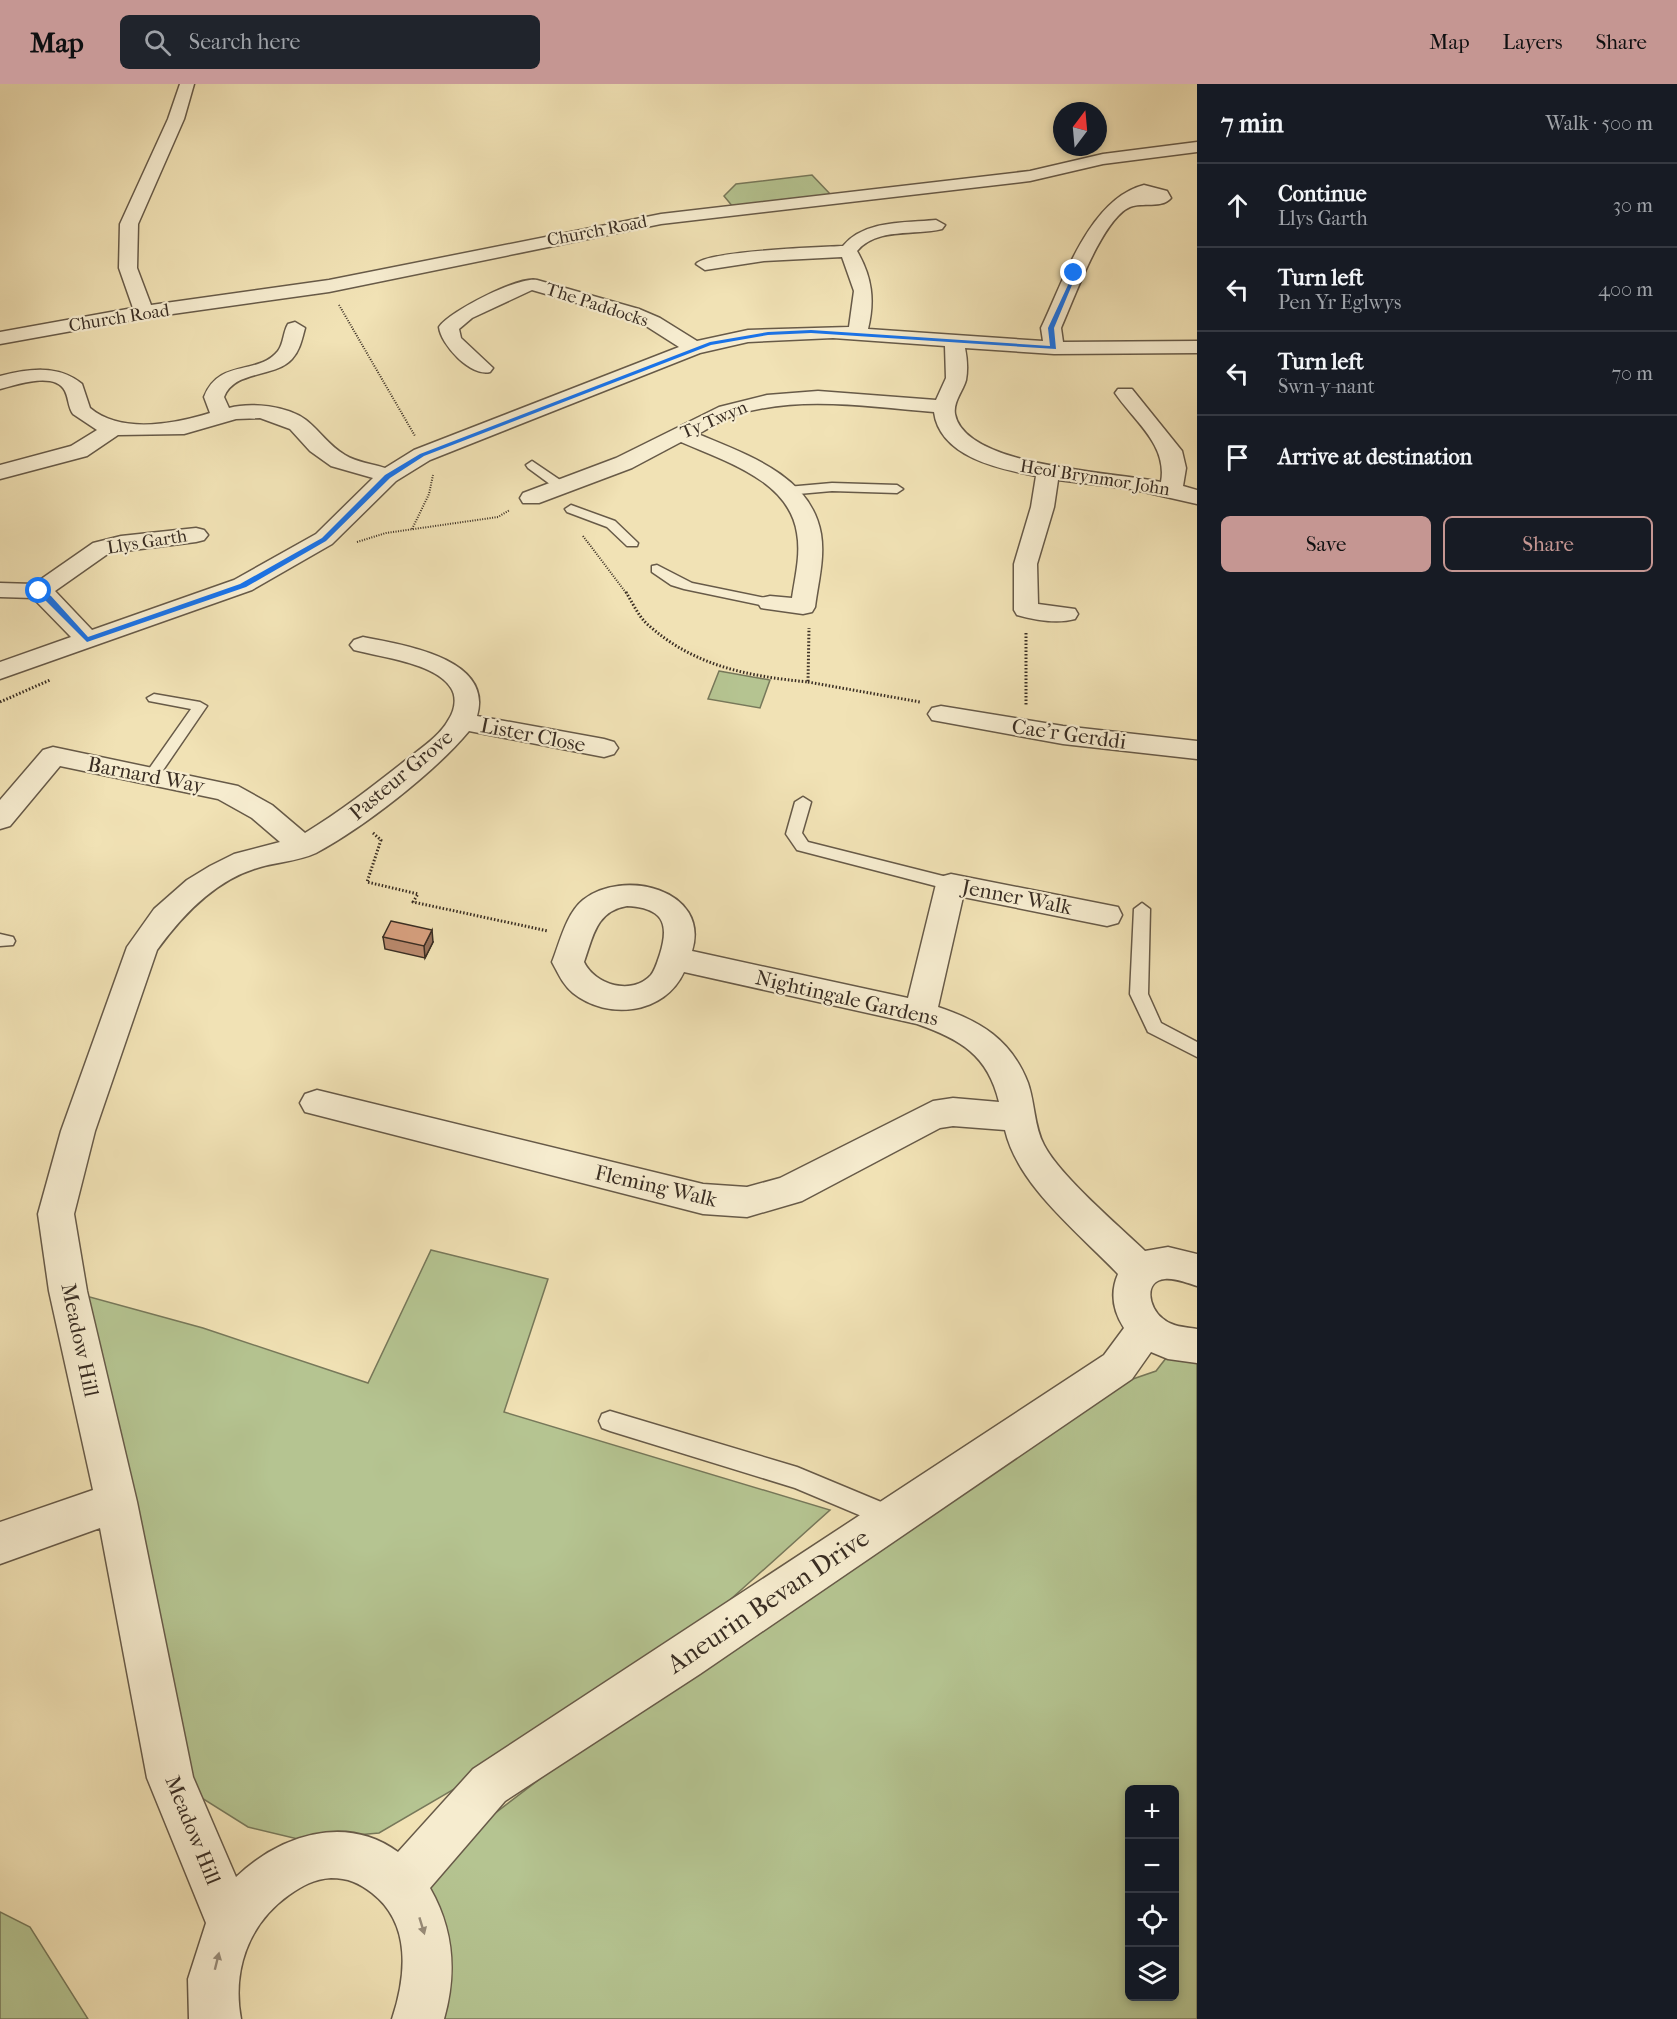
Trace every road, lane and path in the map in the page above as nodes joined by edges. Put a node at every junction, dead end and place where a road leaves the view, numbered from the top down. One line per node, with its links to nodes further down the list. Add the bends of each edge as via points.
1 (187, 84): 10 (street, via 176,119 129,224 128,268)
2 (1197, 147): 6 (street, Church Road, via 1103,159 1030,176 661,219)
3 (1127, 202): 17 (street, via 1096,230 1078,265 1051,328)
4 (936, 225): 5 (street, via 869,236)
5 (848, 251): 7 (street); 12 (street, via 864,285)
6 (485, 253): 8 (street, The Paddocks); 9 (street, Church Road)
7 (705, 264)
8 (530, 284): 16 (street, The Paddocks, via 632,313); 18 (street, The Paddocks, via 465,314 450,327 450,337)
9 (329, 286): 10 (street, Church Road); 25 (path)
10 (144, 312): 13 (street, Church Road)
11 (295, 328): 22 (street, via 281,358 217,388 214,398)
12 (857, 334): 14 (street); 16 (street, via 768,334)
13 (0, 338)
14 (955, 342): 17 (street); 21 (street, via 956,377)
15 (1197, 347): 17 (street)
16 (694, 348): 25 (street)
17 (1054, 348)
18 (483, 368)
19 (0, 383): 23 (street, via 37,376 65,380 75,388 80,410 95,422)
20 (1125, 393): 31 (street, via 1171,452 1175,468)
21 (944, 407): 24 (street, Ty Twyn, via 849,398 789,398 726,411); 28 (street, Heol Brynmor John, via 947,423 972,448 1014,465)
22 (221, 415): 23 (street, via 171,430); 29 (street, via 260,412 282,417 298,424 339,461)
23 (114, 428): 27 (street, via 79,451)
24 (680, 434): 32 (street, via 756,470); 33 (street, Ty Twyn, via 624,463)
25 (427, 453): 29 (street); 36 (path, via 433,473 429,494)
26 (532, 465): 33 (lane)
27 (0, 472)
28 (1047, 472): 31 (street, Heol Brynmor John); 44 (street, via 1042,519 1026,560)
29 (388, 476): 47 (street, via 324,539 291,560 243,585)
30 (897, 489): 32 (lane, via 832,486)
31 (1171, 490): 34 (street, Heol Brynmor John)
32 (786, 491): 43 (street, via 808,525 810,550)
33 (547, 492): 35 (street); 51 (path, via 618,579 645,622 672,642 723,669)
34 (1197, 497)
35 (571, 509): 38 (lane, via 611,524)
36 (412, 530)
37 (196, 535): 41 (street, Llys Garth, via 101,548)
38 (632, 543)
39 (657, 569): 42 (lane, via 689,586)
40 (0, 590): 41 (street)
41 (39, 591): 47 (street)
42 (770, 603): 43 (street)
43 (804, 607): 51 (path, via 809,624)
44 (1026, 610): 45 (street); 55 (path, via 1028,678)
45 (1066, 614)
46 (406, 626): 49 (street)
47 (87, 640): 50 (street)
48 (363, 645): 49 (street, Pasteur Grove)
49 (390, 650): 54 (street, Pasteur Grove, via 432,661 454,674 466,692)
50 (0, 671)
51 (808, 682): 53 (path, via 943,706)
52 (154, 698): 58 (lane, via 200,706)
53 (941, 714): 55 (street, Cae'r Gerddi)
54 (462, 721): 56 (street, Lister Close); 60 (street, Pasteur Grove, via 443,744)
55 (1024, 728): 57 (street, Cae'r Gerddi)
56 (604, 748)
57 (1197, 750)
58 (152, 776): 61 (street, Barnard Way, via 53,756); 62 (street, Barnard Way, via 238,795 259,807)
59 (803, 802): 63 (lane, via 794,834 803,846)
60 (353, 818): 62 (street, Pasteur Grove); 66 (path, via 381,840 368,882 418,894 413,902)
61 (0, 819)
62 (303, 847): 77 (street, Meadow Hill, via 244,861 220,873 179,903 153,931 143,947 78,1131 56,1214 68,1291)
63 (951, 884): 65 (street, Jenner Walk); 68 (street, Jenner Walk)
64 (1142, 909): 69 (lane, via 1139,994 1154,1028)
65 (1107, 915)
66 (578, 938): 67 (street, via 568,962 571,972 585,987 609,996 633,996 655,988 663,982); 67 (street, via 587,914 595,906 617,897 643,897 666,906 680,922)
67 (674, 958): 68 (street, Nightingale Gardens)
68 (920, 1013): 71 (street, Nightingale Gardens, via 958,1026 989,1049 1008,1077)
69 (1197, 1050)
70 (317, 1103): 71 (street, Fleming Walk, via 725,1202 747,1202 789,1191 933,1115 953,1112)
71 (1018, 1117): 73 (street, Nightingale Gardens, via 1028,1149 1047,1177)
72 (1197, 1270): 73 (street, via 1171,1262)
73 (1141, 1272): 74 (street, via 1134,1277 1130,1302)
74 (1146, 1328): 75 (street, via 1176,1344); 78 (street, Aneurin Bevan Drive, via 1118,1367)
75 (1197, 1346)
76 (610, 1421): 78 (lane, via 798,1478)
77 (116, 1502): 79 (street); 81 (street, Meadow Hill, via 170,1778)
78 (892, 1518): 80 (street, Aneurin Bevan Drive, via 489,1785)
79 (0, 1543)
80 (400, 1886): 81 (street, via 375,1865 345,1856 313,1857 281,1869 253,1892); 83 (street, one-way to 83, via 417,1910 428,1952 425,2000)
81 (231, 1922): 82 (street, one-way to 81, via 215,1963)
82 (215, 2019)
83 (418, 2019)

